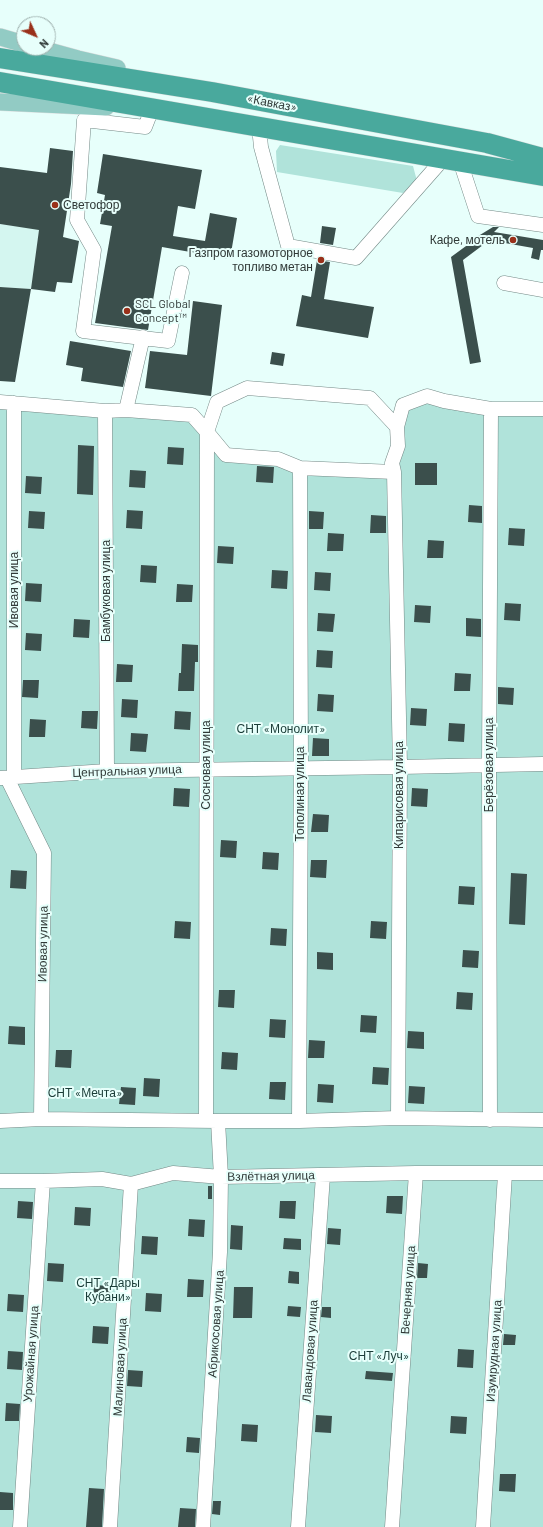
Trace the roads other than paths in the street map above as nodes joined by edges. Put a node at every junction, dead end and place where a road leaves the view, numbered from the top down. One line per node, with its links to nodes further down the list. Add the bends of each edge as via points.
1 (0, 37): 2 (main road)
2 (16, 42)
3 (56, 53): 6 (main road, via 192,84)
4 (0, 58): 6 (highway, «Кавказ»)
5 (0, 82): 8 (highway)
6 (212, 92): 10 (highway, «Кавказ», via 487,143)
7 (0, 102): 8 (main road)
8 (152, 109): 9 (highway); 17 (street, via 145,127 84,120 77,220 94,250 83,331)
9 (259, 127): 11 (highway); 11 (street, via 288,246 356,258)
10 (543, 158)
11 (452, 159): 12 (highway); 13 (street, via 478,216)
12 (543, 176)
13 (543, 225)
14 (182, 273): 17 (street, via 168,341)
15 (504, 283): 16 (street)
16 (543, 290)
17 (143, 337): 21 (street)
18 (7, 403): 22 (street); 33 (street, Ивовая улица)
19 (491, 409): 20 (street); 23 (street, Кипарисовая улица, via 427,396 403,404); 28 (street, Берёзовая улица)
20 (543, 409)
21 (126, 410): 22 (street); 24 (street, via 192,415)
22 (105, 411): 32 (street, Бамбуковая улица)
23 (398, 427): 24 (street, Сосновая улица, via 370,398 247,388 217,402); 26 (street, Кипарисовая улица, via 398,446 392,463)
24 (207, 432): 25 (street, via 226,455 278,459); 31 (street, Сосновая улица)
25 (300, 468): 26 (street); 30 (street, Тополиная улица)
26 (394, 472): 29 (street, Кипарисовая улица)
27 (543, 764): 28 (street, Центральная улица)
28 (489, 765): 29 (street, Центральная улица); 36 (street, Берёзовая улица)
29 (400, 767): 30 (street, Центральная улица); 34 (street, Кипарисовая улица)
30 (301, 768): 31 (street, Центральная улица); 40 (street, Тополиная улица)
31 (206, 769): 32 (street, Центральная улица); 39 (street, Сосновая улица)
32 (107, 771): 33 (street, Центральная улица)
33 (7, 777): 35 (street, Ивовая улица, via 44,853)
34 (398, 1118): 36 (street); 40 (street)
35 (40, 1119): 38 (street); 39 (street)
36 (490, 1120): 37 (street)
37 (543, 1120)
38 (0, 1121)
39 (212, 1121): 40 (street); 45 (street, Абрикосовая улица)
40 (299, 1121)
41 (416, 1173): 42 (street, Взлётная улица); 44 (street, Взлётная улица); 53 (street, Вечерняя улица)
42 (505, 1174): 43 (street, Взлётная улица); 54 (street, Изумрудная улица)
43 (543, 1174)
44 (323, 1176): 45 (street, Взлётная улица); 52 (street, Лавандовая улица)
45 (221, 1177): 48 (street, Взлётная улица, via 173,1173); 51 (street, Абрикосовая улица, via 220,1252)
46 (0, 1181): 47 (street, Взлётная улица)
47 (43, 1181): 48 (street, Взлётная улица, via 102,1179); 49 (street, Урожайная улица)
48 (131, 1184): 50 (street, Малиновая улица)
49 (20, 1527)
50 (110, 1527)
51 (203, 1527)
52 (298, 1527)
53 (392, 1527)
54 (483, 1527)

